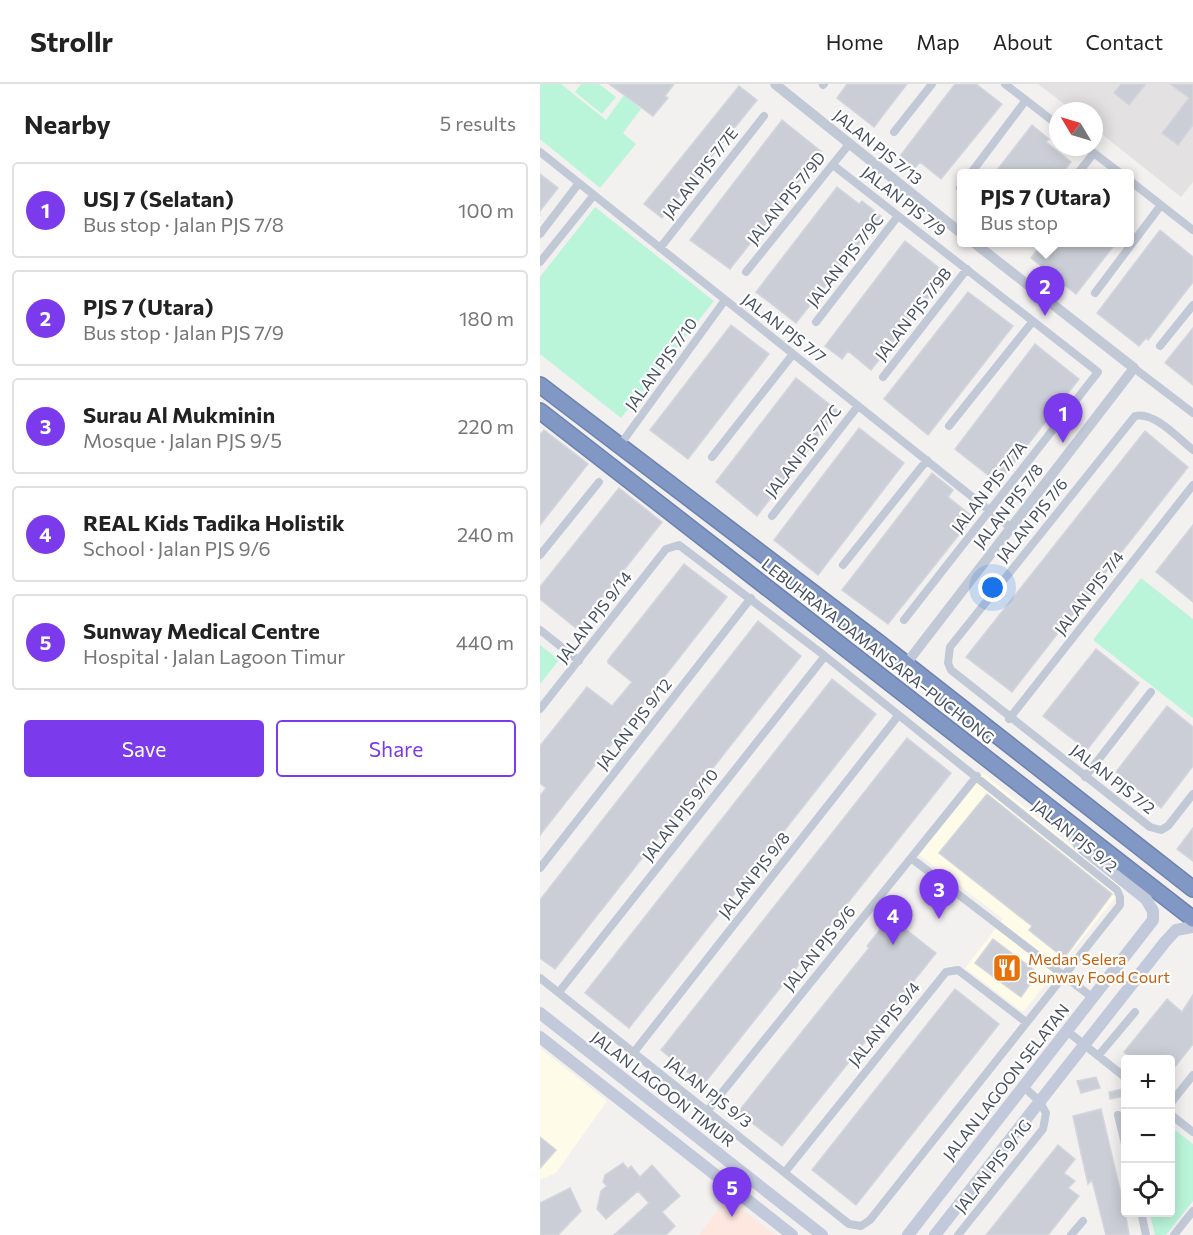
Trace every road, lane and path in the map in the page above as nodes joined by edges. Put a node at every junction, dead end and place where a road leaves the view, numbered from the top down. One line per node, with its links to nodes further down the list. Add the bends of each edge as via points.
1 (775, 84): 8 (street, JALAN PJS 7/13)
2 (932, 84): 7 (street)
3 (1005, 84): 4 (street)
4 (1026, 100): 6 (street); 12 (street)
5 (764, 116): 25 (street, JALAN PJS 7/7E)
6 (1049, 118)
7 (894, 132)
8 (850, 143): 11 (street, JALAN PJS 7/9D); 19 (street, JALAN PJS 7/13)
9 (540, 152): 14 (street, JALAN PJS 7/7)
10 (1098, 156): 13 (street)
11 (833, 165): 18 (street, JALAN PJS 7/9); 28 (street, JALAN PJS 7/9D)
12 (975, 169)
13 (1114, 169)
14 (579, 183): 16 (street, JALAN PJS 7/7); 21 (street)
15 (1134, 184): 17 (street)
16 (594, 195): 25 (street, JALAN PJS 7/7); 26 (street)
17 (1161, 205): 20 (street); 22 (street)
18 (898, 216): 27 (street, JALAN PJS 7/9); 33 (street, JALAN PJS 7/9C)
19 (957, 230)
20 (1193, 230)
21 (540, 234)
22 (1134, 241)
23 (978, 247): 36 (street)
24 (1130, 247): 29 (street)
25 (660, 248): 30 (street, JALAN PJS 7/7)
26 (540, 262)
27 (967, 269): 32 (street, JALAN PJS 7/9); 38 (street, JALAN PJS 7/9B)
28 (746, 272)
29 (1095, 293)
30 (725, 300): 35 (street, JALAN PJS 7/7); 44 (street, JALAN PJS 7/10)
31 (1193, 305): 34 (street)
32 (1033, 321): 37 (street, JALAN PJS 7/9); 43 (street)
33 (816, 322)
34 (1160, 346)
35 (793, 354): 40 (street, JALAN PJS 7/7); 46 (street)
36 (1134, 368): 42 (street); 52 (street, JALAN PJS 7/8)
37 (1098, 372): 50 (street, JALAN PJS 7/7A)
38 (883, 377)
39 (541, 386): 44 (highway, LEBUHRAYA DAMANSARA–PUCHONG)
40 (858, 406): 47 (street, JALAN PJS 7/7); 51 (street, JALAN PJS 7/7C)
41 (540, 411): 69 (highway, LEBUHRAYA DAMANSARA–PUCHONG)
42 (1193, 413)
43 (949, 426)
44 (620, 446): 61 (highway, LEBUHRAYA DAMANSARA–PUCHONG)
45 (1193, 450): 65 (street, JALAN PJS 7/6, via 1152,418 1135,416 950,647 951,670)
46 (712, 458)
47 (927, 460): 50 (street, JALAN PJS 7/7); 55 (street)
48 (599, 482): 54 (street)
49 (1193, 485): 65 (street, JALAN PJS 7/4)
50 (989, 510): 52 (street, JALAN PJS 7/7); 57 (street, JALAN PJS 7/7A)
51 (772, 516)
52 (1010, 527): 61 (street, JALAN PJS 7/8)
53 (674, 545): 56 (street, JALAN PJS 9/2, via 683,547); 60 (street, JALAN PJS 9/14, via 666,549)
54 (540, 555)
55 (843, 565)
56 (751, 598): 59 (street, JALAN PJS 9/2); 71 (street, JALAN PJS 9/12)
57 (904, 621)
58 (540, 630): 60 (street)
59 (825, 656): 64 (street, JALAN PJS 9/2); 77 (street, JALAN PJS 9/10)
60 (579, 661): 63 (street, JALAN PJS 9/14)
61 (906, 664): 72 (highway, LEBUHRAYA DAMANSARA–PUCHONG)
62 (1151, 692): 67 (street)
63 (540, 709)
64 (898, 716): 66 (street, JALAN PJS 9/2); 85 (street, JALAN PJS 9/8)
65 (1009, 718): 67 (street, JALAN PJS 7/2)
66 (977, 776): 70 (street, JALAN PJS 9/6); 75 (street, JALAN PJS 9/2, via 1117,890 1120,905)
67 (1085, 777): 68 (street, JALAN PJS 7/2, via 1150,827 1161,830)
68 (1193, 794)
69 (1061, 816): 73 (highway, LEBUHRAYA DAMANSARA–PUCHONG); 78 (main road, JALAN LAGOON SELATAN, via 1080,846 1146,899 1153,911 1153,920)
70 (911, 858): 75 (street); 92 (street, JALAN PJS 9/6)
71 (540, 868)
72 (1193, 889)
73 (1193, 919)
74 (1193, 927): 84 (main road, via 1171,935)
75 (1064, 976): 78 (street); 81 (street, JALAN PJS 9/2)
76 (540, 978): 77 (street, JALAN PJS 9/3)
77 (559, 992): 85 (street, JALAN PJS 9/3)
78 (1093, 998): 82 (main road, JALAN LAGOON SELATAN)
79 (1135, 1011): 86 (street)
80 (540, 1013): 103 (main road, JALAN LAGOON TIMUR)
81 (1026, 1022): 97 (street, JALAN PJS 9/4, via 958,970 946,972); 101 (street, JALAN PJS 9/2, via 870,1220)
82 (1067, 1031): 84 (street); 89 (main road, JALAN LAGOON SELATAN)
83 (540, 1036): 102 (main road)
84 (1084, 1045): 86 (street); 91 (main road)
85 (634, 1052): 92 (street, JALAN PJS 9/3)
86 (1098, 1056): 87 (street)
87 (1121, 1075)
88 (1193, 1075): 90 (street)
89 (1024, 1087): 91 (street, JALAN PJS 9/1G); 104 (main road, JALAN LAGOON SELATAN)
90 (1175, 1098)
91 (1040, 1101): 105 (main road); 106 (street, JALAN PJS 9/1G, via 1046,1113 1043,1129)
92 (708, 1110): 97 (street, JALAN PJS 9/3)
93 (1118, 1115): 95 (street)
94 (1175, 1118): 96 (street)
95 (1121, 1129)
96 (1193, 1132)
97 (786, 1172): 101 (street, JALAN PJS 9/3, via 849,1224)
98 (1193, 1211): 109 (street)
99 (1142, 1217): 108 (street)
100 (1083, 1221): 107 (street)
101 (861, 1226)
102 (792, 1235)
103 (822, 1235)
104 (908, 1235)
105 (935, 1235)
106 (958, 1235)
107 (1071, 1235)
108 (1146, 1235)
109 (1174, 1235)

